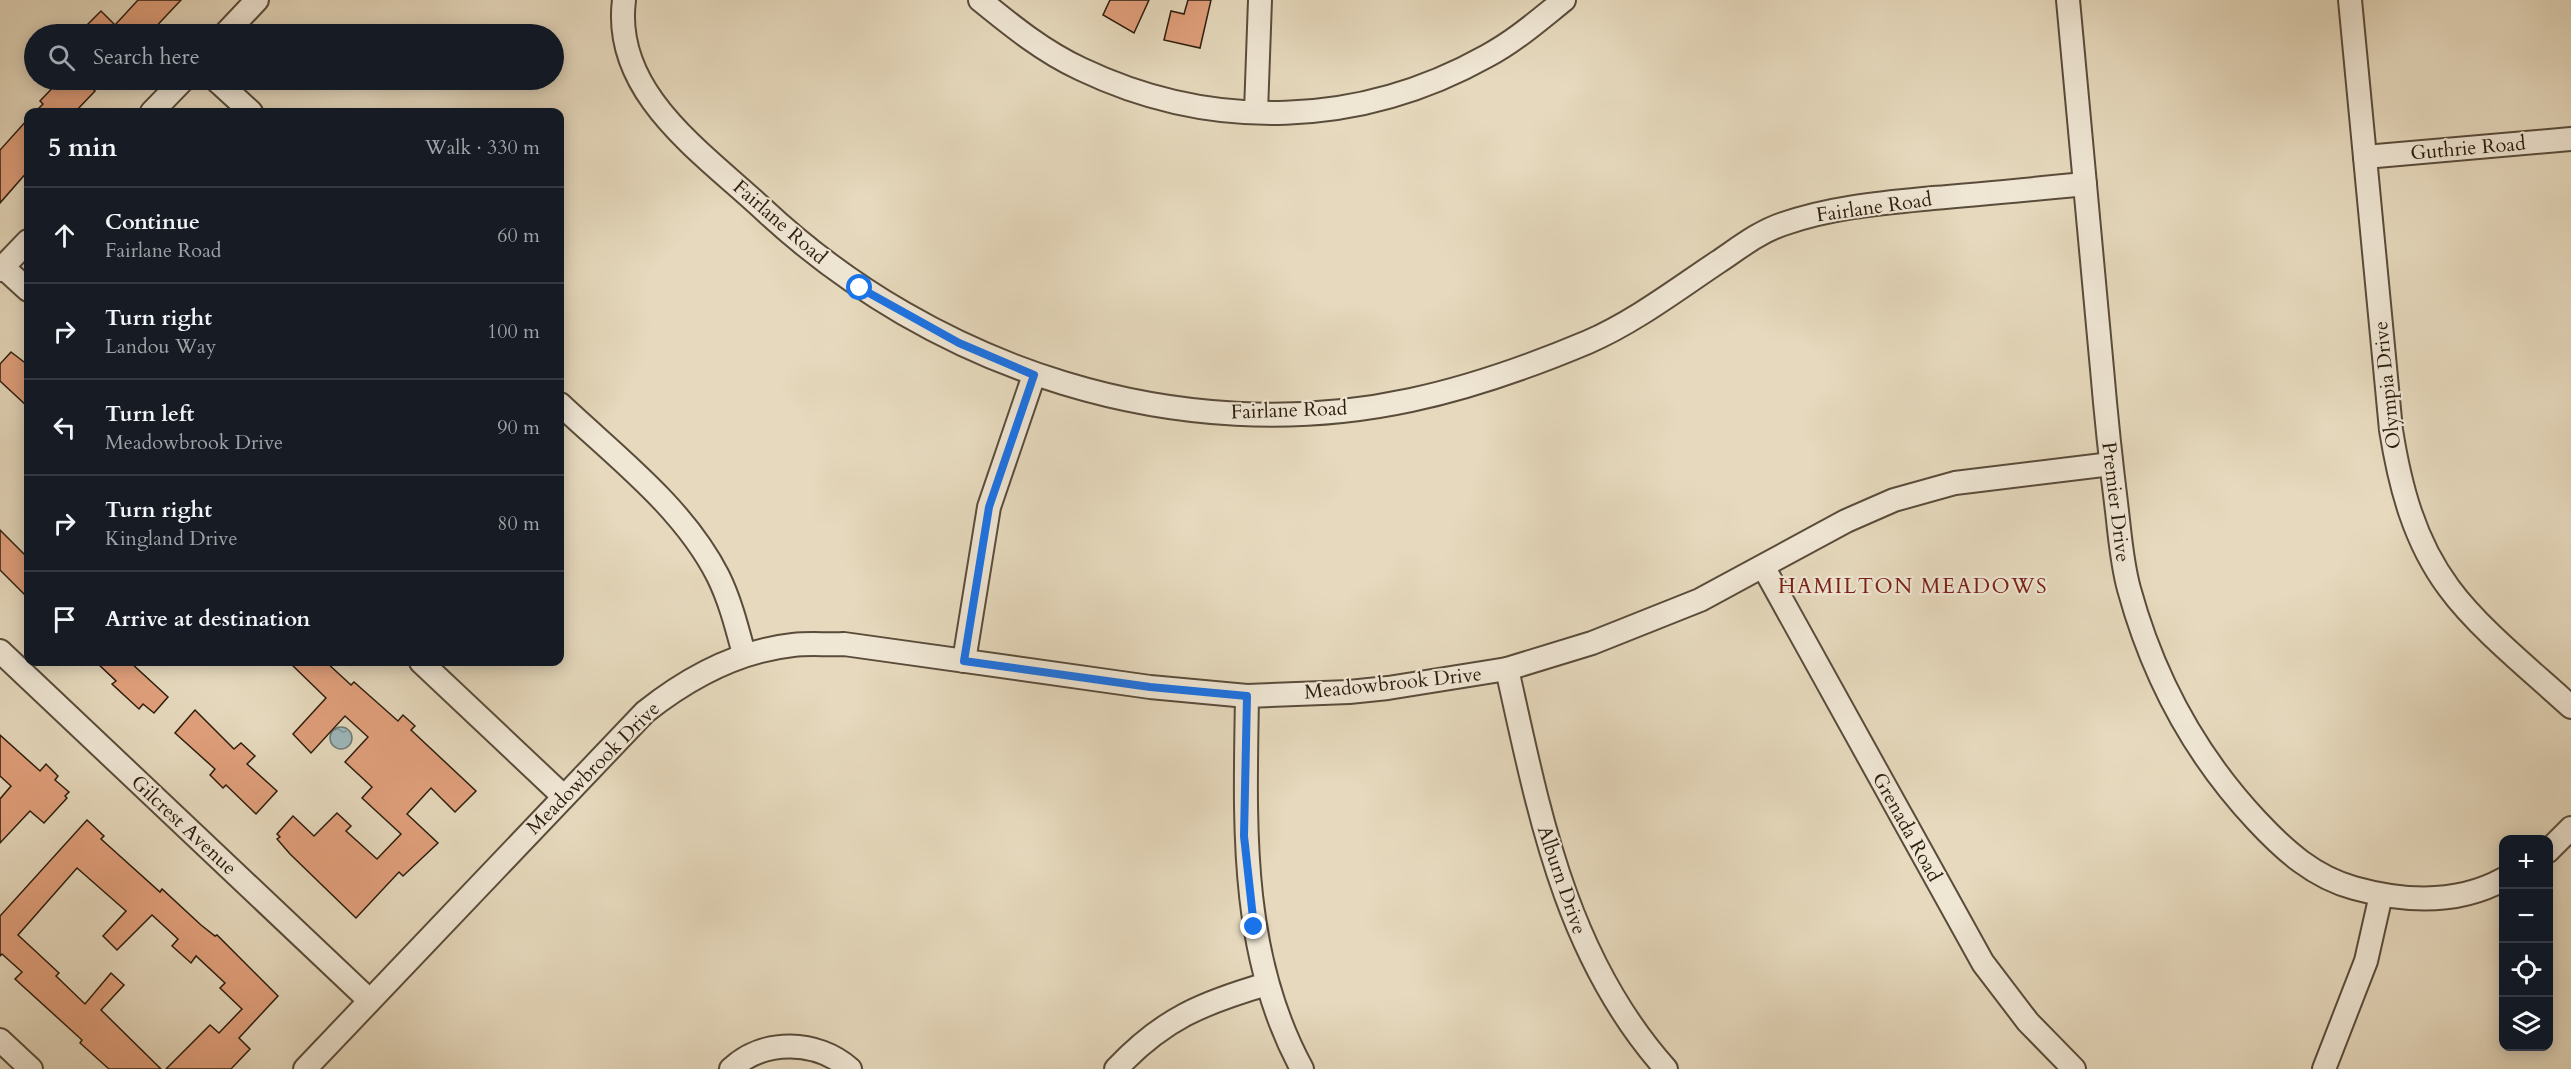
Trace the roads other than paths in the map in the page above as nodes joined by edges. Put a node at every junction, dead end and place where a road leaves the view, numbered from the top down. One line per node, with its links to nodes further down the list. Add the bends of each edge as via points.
1 (257, 0): 8 (street)
2 (624, 0): 20 (street, Fairlane Road, via 628,56 648,96 787,231 860,288 910,318)
3 (980, 0): 13 (street, via 1046,50 1137,92 1208,109)
4 (1260, 0): 13 (street)
5 (1564, 0): 13 (street, via 1487,57 1404,94 1345,109)
6 (2067, 0): 16 (street, Premier Drive)
7 (2350, 0): 15 (street, Olympia Drive)
8 (234, 24)
9 (173, 90): 11 (street)
10 (227, 90): 12 (street)
11 (156, 108)
12 (247, 108)
13 (1256, 112)
14 (2571, 139): 15 (street, Guthrie Road)
15 (2365, 157): 30 (street, Olympia Drive, via 2391,430 2397,472 2410,514 2422,544 2449,588 2512,654)
16 (2085, 184): 20 (street, Fairlane Road, via 1866,204 1795,220 1755,237 1638,315 1594,339 1490,379 1384,405 1279,413 1209,411 1154,405); 22 (street, Premier Drive)
17 (24, 244): 18 (street)
18 (1, 268): 19 (street)
19 (24, 287)
20 (1034, 375): 26 (street, via 989,507)
21 (564, 408): 25 (street, via 671,510 701,547 719,577)
22 (2111, 464): 23 (street, Meadowbrook Drive, via 1955,483 1894,500 1846,521); 35 (street, Premier Drive, via 2129,587 2146,646 2183,722 2226,785 2280,845 2325,877)
23 (1764, 568): 28 (street, Meadowbrook Drive, via 1654,620); 46 (street, Grenada Road, via 1983,963 2028,1022)
24 (0, 651): 37 (street, Gilcrest Avenue)
25 (744, 654): 26 (street, Meadowbrook Drive, via 792,645 844,644); 31 (street, Meadowbrook Drive, via 690,680 660,700)
26 (964, 661): 29 (street, Meadowbrook Drive)
27 (425, 666): 31 (street)
28 (1507, 669): 29 (street, Meadowbrook Drive, via 1349,692); 45 (street, Alburn Drive, via 1541,820 1566,902 1605,983)
29 (1247, 696): 36 (street, via 1246,859 1254,927)
30 (2571, 707)
31 (562, 795): 37 (street, Meadowbrook Drive)
32 (2571, 828): 33 (street)
33 (2553, 846)
34 (2499, 882): 35 (street, Premier Drive, via 2438,899)
35 (2381, 895): 47 (street, via 2366,961)
36 (1267, 984): 43 (street, via 1186,1012 1142,1043); 44 (street)
37 (369, 1000): 40 (street, Meadowbrook Drive)
38 (0, 1040): 39 (street)
39 (31, 1069)
40 (305, 1069)
41 (730, 1069): 42 (street, via 775,1047 800,1047 833,1057)
42 (850, 1069)
43 (1116, 1069)
44 (1302, 1069)
45 (1666, 1069)
46 (2074, 1069)
47 (2324, 1069)

